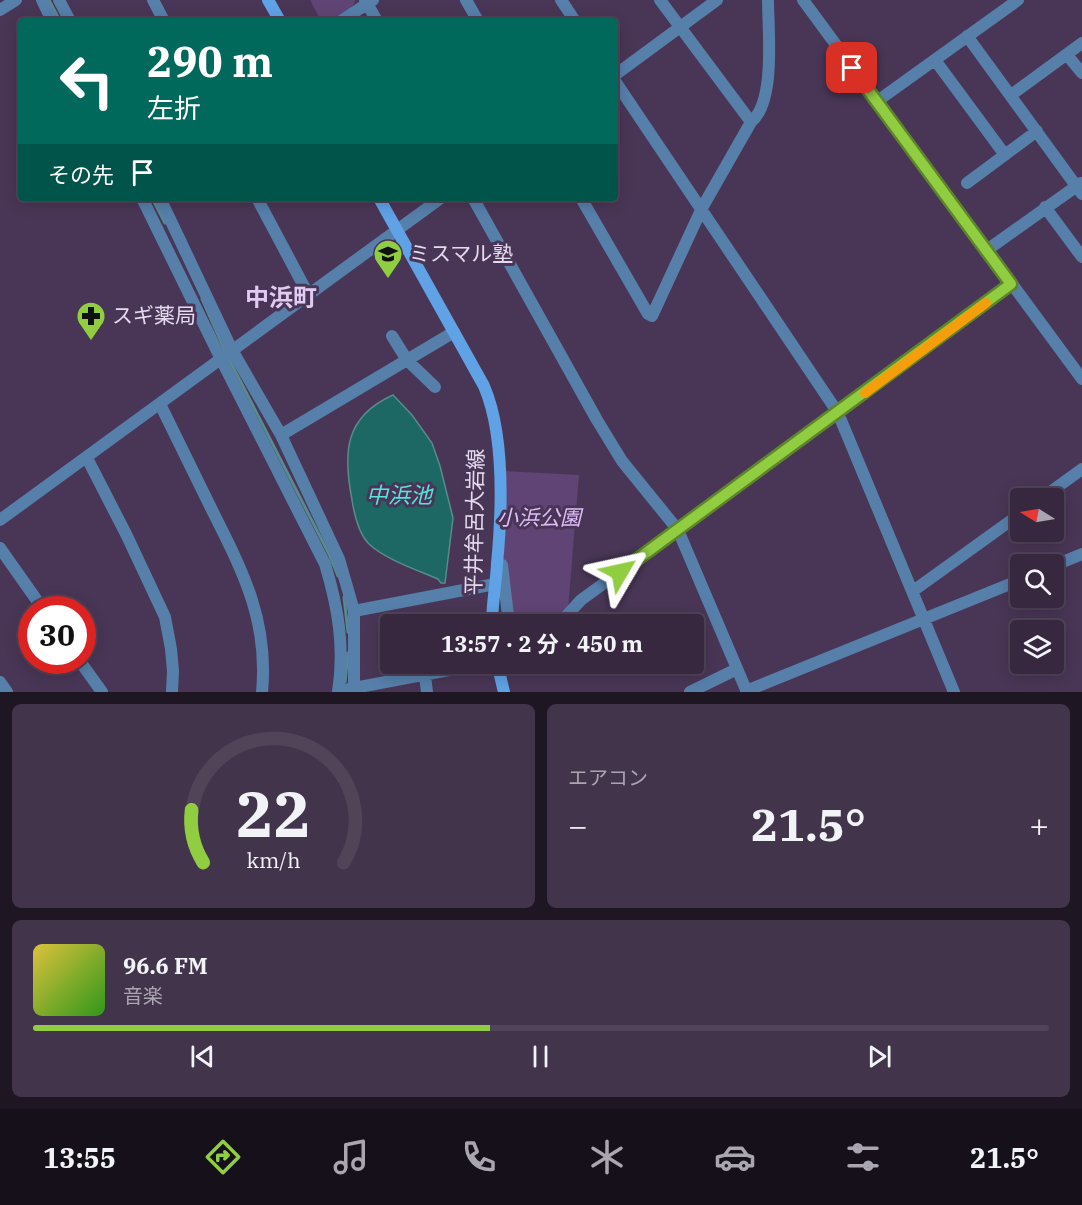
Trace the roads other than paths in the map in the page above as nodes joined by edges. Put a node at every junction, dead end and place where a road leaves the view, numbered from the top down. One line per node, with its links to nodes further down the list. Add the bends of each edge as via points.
1 (16, 0): 14 (street)
2 (42, 0): 15 (street)
3 (59, 0): 16 (street)
4 (153, 0): 17 (street)
5 (268, 0): 18 (main road)
6 (466, 0): 21 (street)
7 (561, 0): 22 (street)
8 (660, 0): 23 (street)
9 (717, 0): 23 (street)
10 (768, 0): 33 (street, via 770,74 757,117)
11 (803, 0): 32 (street)
12 (1017, 0): 24 (street)
13 (368, 1): 19 (street); 20 (street)
14 (0, 10)
15 (51, 18)
16 (68, 18)
17 (162, 18)
18 (278, 18)
19 (345, 18)
20 (376, 18)
21 (476, 18)
22 (573, 18)
23 (680, 27): 28 (street); 33 (street)
24 (968, 36): 27 (street); 31 (street)
25 (1082, 44): 26 (street)
26 (1067, 54): 29 (street); 31 (street)
27 (935, 60): 32 (street); 35 (street)
28 (618, 73)
29 (1082, 73)
30 (618, 85): 46 (street)
31 (1011, 95): 34 (street)
32 (876, 102): 48 (street)
33 (751, 122): 46 (street)
34 (1037, 131): 35 (street); 37 (street)
35 (1005, 155): 36 (street)
36 (967, 183)
37 (1080, 187): 45 (street)
38 (143, 201): 55 (street)
39 (161, 201): 54 (street)
40 (260, 201): 51 (street)
41 (381, 201): 47 (main road, 平井牟呂大岩線)
42 (437, 201): 47 (street)
43 (475, 201): 67 (street, via 622,461)
44 (583, 201): 46 (street, via 652,316)
45 (1045, 207): 48 (street); 49 (street)
46 (702, 208): 60 (street)
47 (397, 230): 51 (street); 52 (main road, 平井牟呂大岩線)
48 (987, 250): 50 (street)
49 (1082, 257)
50 (1011, 284): 57 (street); 60 (street)
51 (308, 294): 54 (street)
52 (454, 332): 56 (street); 71 (main road, 平井牟呂大岩線, via 484,386 494,414 500,474)
53 (392, 336): 56 (street)
54 (232, 350): 55 (street); 61 (street)
55 (221, 359): 59 (street); 92 (street, via 325,564 341,635)
56 (407, 360): 58 (street); 61 (street)
57 (1082, 379)
58 (435, 387)
59 (159, 405): 62 (street); 91 (street, via 249,588 261,638)
60 (838, 413): 67 (street); 74 (street)
61 (281, 435): 76 (street, via 339,559)
62 (87, 458): 65 (street); 90 (street, via 165,617 171,649)
63 (1082, 469): 64 (street)
64 (1056, 488)
65 (0, 520)
66 (1010, 521): 74 (street)
67 (678, 530): 79 (street, via 581,600); 81 (street)
68 (0, 548): 75 (street)
69 (1082, 554): 70 (street)
70 (1064, 561)
71 (498, 563): 72 (main road, 平井牟呂大岩線); 78 (street, via 504,574)
72 (495, 584): 76 (street); 77 (main road, 平井牟呂大岩線)
73 (1010, 584): 80 (street)
74 (913, 591): 80 (street)
75 (34, 596)
76 (354, 611): 87 (street)
77 (493, 614)
78 (508, 614)
79 (568, 614)
80 (924, 618): 96 (street); 97 (street)
81 (737, 669): 95 (street); 96 (street)
82 (89, 674): 89 (street)
83 (434, 674): 85 (street)
84 (500, 674): 94 (main road)
85 (424, 676): 87 (street); 93 (street)
86 (0, 682): 88 (street)
87 (354, 690): 92 (street)
88 (7, 692)
89 (102, 692)
90 (172, 692)
91 (262, 692)
92 (337, 692)
93 (428, 692)
94 (504, 692)
95 (690, 692)
96 (746, 692)
97 (954, 692)

